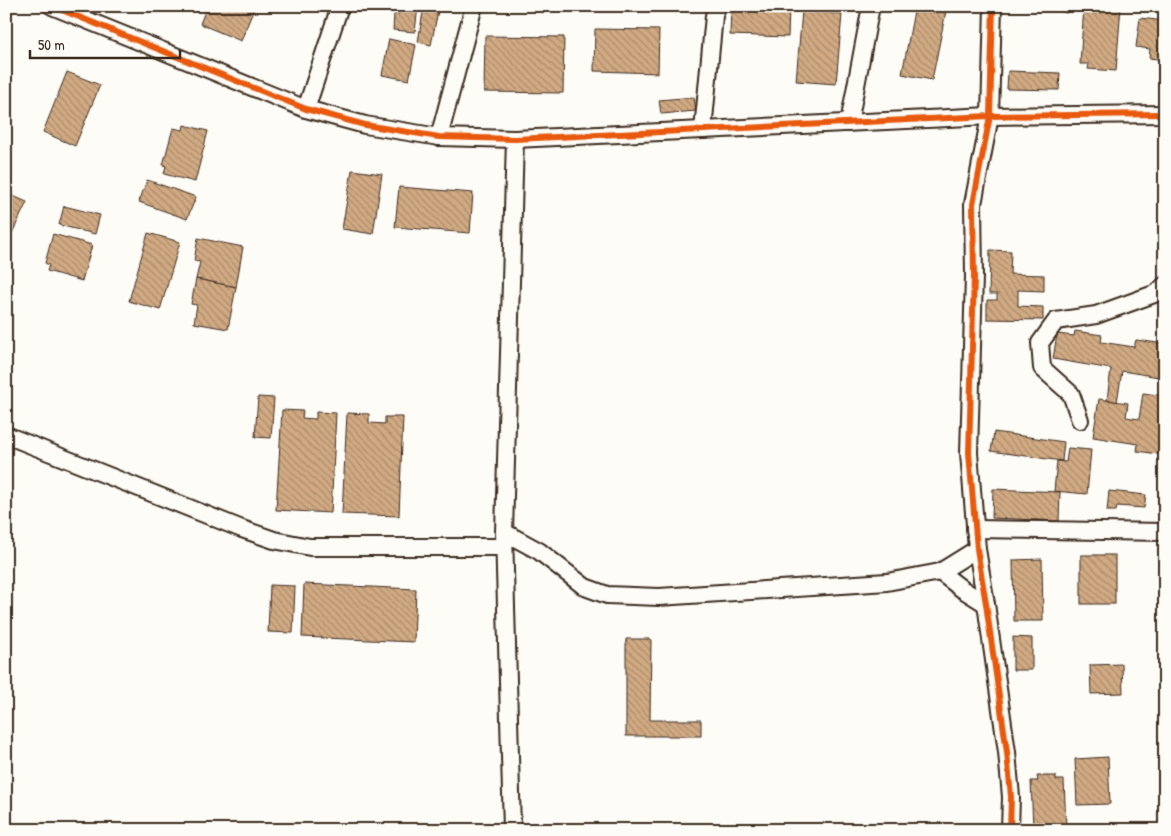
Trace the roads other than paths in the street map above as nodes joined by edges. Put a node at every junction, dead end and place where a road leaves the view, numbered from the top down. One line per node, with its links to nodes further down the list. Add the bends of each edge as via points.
1 (52, 6): 7 (street)
2 (340, 6): 8 (street)
3 (474, 6): 13 (street)
4 (716, 6): 12 (street)
5 (871, 6): 11 (street)
6 (993, 6): 10 (street)
7 (84, 12): 8 (street)
8 (306, 109): 13 (street, via 365,125)
9 (1165, 114): 10 (street)
10 (990, 116): 11 (street); 18 (street, via 973,204 969,453)
11 (849, 123): 12 (street)
12 (703, 130): 14 (street)
13 (439, 136): 14 (street)
14 (515, 139): 20 (street)
15 (1165, 286): 16 (street, via 1157,293 1096,315 1056,321 1040,343 1042,368 1071,394)
16 (1080, 420)
17 (6, 436): 20 (street, via 242,529 310,548)
18 (975, 530): 19 (street); 21 (street)
19 (1165, 532)
20 (504, 539): 22 (street, via 539,551 585,587 607,594 659,596 887,582); 24 (street)
21 (977, 549): 22 (street); 23 (street)
22 (940, 572): 23 (street)
23 (986, 604): 25 (street, via 1007,752)
24 (512, 830)
25 (1010, 830)

